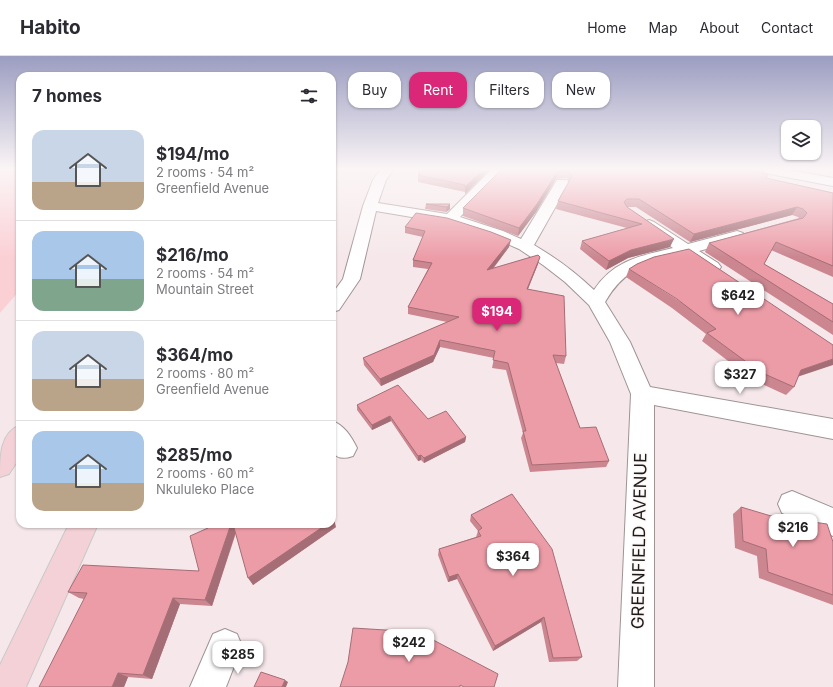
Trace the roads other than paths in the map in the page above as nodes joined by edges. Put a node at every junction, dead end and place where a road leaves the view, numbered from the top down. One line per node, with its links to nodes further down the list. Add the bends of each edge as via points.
1 (372, 199): 4 (street)
2 (469, 199): 6 (street)
3 (552, 199): 8 (street)
4 (370, 206): 6 (street, GREENFIELD AVENUE); 11 (street, via 353,277)
5 (636, 216): 9 (street)
6 (450, 219): 8 (street, GREENFIELD AVENUE)
7 (755, 231): 9 (street)
8 (525, 246): 12 (street, GREENFIELD AVENUE, via 571,278)
9 (688, 250): 10 (street); 12 (street, via 639,262 617,272 610,278)
10 (727, 277)
11 (336, 300)
12 (596, 302): 13 (street, GREENFIELD AVENUE, via 620,342)
13 (642, 394): 14 (street); 23 (street, GREENFIELD AVENUE)
14 (833, 429)
15 (16, 441): 16 (main road)
16 (0, 466)
17 (792, 504): 18 (street)
18 (833, 522)
19 (82, 528): 21 (main road)
20 (225, 646): 22 (street)
21 (8, 687)
22 (208, 687)
23 (636, 687)

